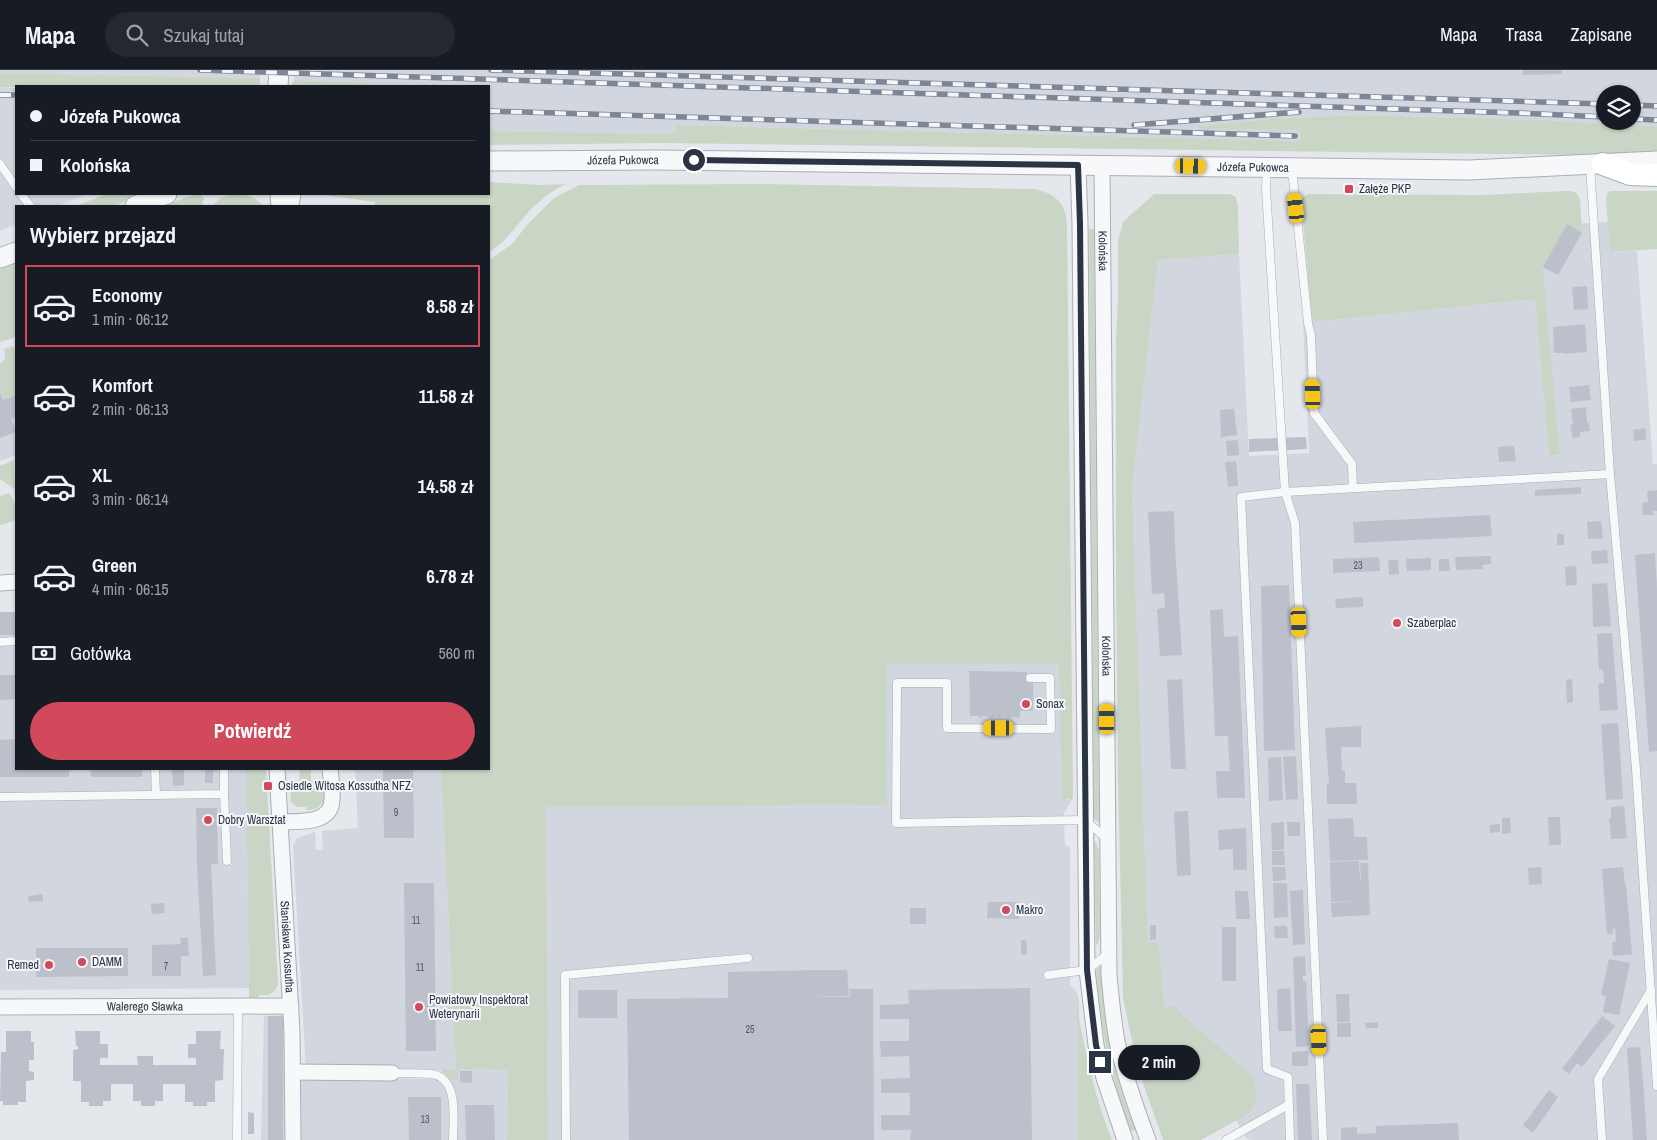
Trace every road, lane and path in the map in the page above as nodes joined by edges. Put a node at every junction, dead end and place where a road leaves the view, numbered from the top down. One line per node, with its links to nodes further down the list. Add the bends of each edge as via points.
1 (279, 70): 2 (street)
2 (278, 85)
3 (490, 161): 6 (street, Józefa Pukowca)
4 (1657, 162): 7 (street, Józefa Pukowca)
5 (0, 164): 12 (lane)
6 (1078, 165): 8 (street, Józefa Pukowca); 32 (street, Kolońska)
7 (1596, 165): 10 (street, Józefa Pukowca, via 1469,170); 11 (main road, via 1630,174); 17 (lane)
8 (1102, 166): 9 (street, Józefa Pukowca); 34 (street, Kolońska)
9 (1266, 168): 10 (street, Józefa Pukowca); 19 (lane)
10 (1292, 168): 18 (lane, via 1311,336 1314,413 1352,464)
11 (1657, 175)
12 (15, 186)
13 (164, 195): 14 (street)
14 (138, 205)
15 (15, 252): 16 (street)
16 (0, 258)
17 (1610, 474): 18 (lane); 40 (lane)
18 (1353, 488): 19 (lane)
19 (1285, 492): 47 (lane, via 1241,497 1267,1069 1288,1077); 56 (lane, via 1295,523)
20 (0, 582): 21 (street)
21 (15, 582)
22 (0, 642): 23 (lane)
23 (15, 642)
24 (1030, 678): 32 (lane, via 1050,678 1051,729 947,728 947,683 897,683 896,823)
25 (155, 770): 30 (lane)
26 (224, 770): 29 (lane)
27 (277, 770): 33 (street, Stanisława Kossutha)
28 (330, 770): 33 (street, via 332,801 327,814 316,819)
29 (224, 794): 30 (lane); 35 (lane)
30 (156, 795): 31 (lane)
31 (0, 797)
32 (1085, 820): 34 (lane); 38 (street, Kolońska)
33 (280, 822): 42 (street, Stanisława Kossutha)
34 (1107, 839): 36 (street, Kolońska)
35 (227, 861)
36 (1109, 953): 38 (lane); 53 (street, Kolońska, via 1117,1040)
37 (748, 958): 51 (lane, via 565,975)
38 (1087, 970): 39 (lane); 52 (street, Kolońska, via 1096,1045)
39 (1048, 975)
40 (1651, 990): 46 (lane); 57 (lane, via 1598,1079)
41 (238, 1006): 42 (street, Walerego Sławka); 43 (street, Walerego Sławka); 48 (lane)
42 (291, 1006): 44 (street, Stanisława Kossutha)
43 (0, 1007)
44 (293, 1072): 45 (street); 49 (street, Stanisława Kossutha)
45 (392, 1073): 50 (lane, via 435,1074 443,1079 452,1098)
46 (1657, 1086)
47 (1288, 1105): 54 (lane); 55 (lane)
48 (237, 1140)
49 (293, 1140)
50 (453, 1140)
51 (566, 1140)
52 (1125, 1140)
53 (1148, 1140)
54 (1226, 1140)
55 (1290, 1140)
56 (1323, 1140)
57 (1602, 1140)

